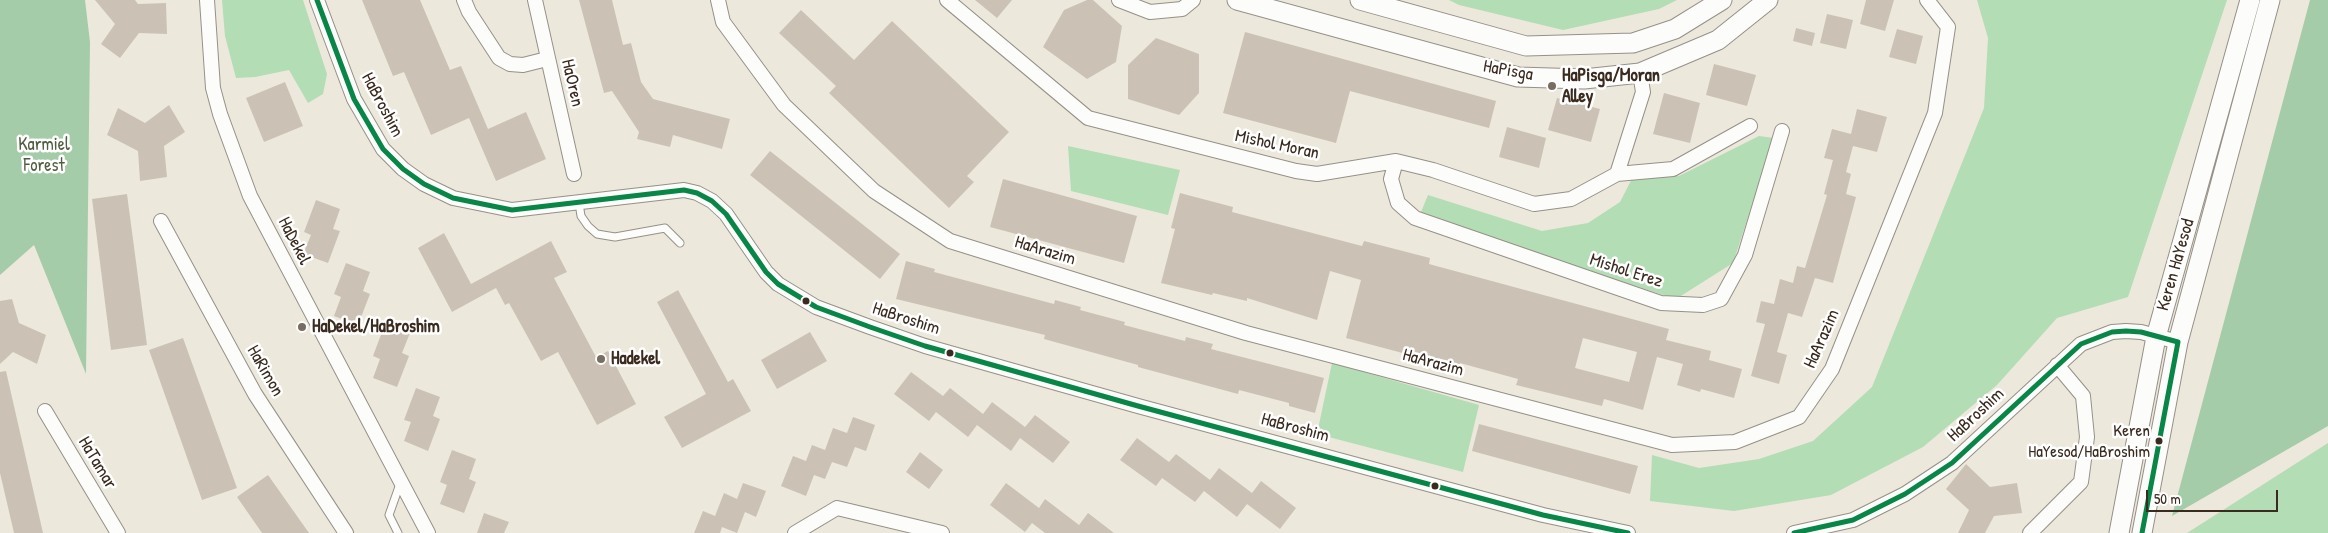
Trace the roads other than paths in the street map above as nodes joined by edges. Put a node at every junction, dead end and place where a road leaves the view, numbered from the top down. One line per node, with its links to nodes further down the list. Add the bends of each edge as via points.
1 (207, 0): 32 (street, HaDekel, via 213,88 250,196)
2 (317, 0): 25 (street, HaBroshim, via 354,99 383,149 403,168 424,184 453,198 512,210)
3 (464, 0): 18 (street, via 498,58 510,64 523,65)
4 (535, 0): 18 (street, HaOren)
5 (718, 0): 13 (street, HaArazim, via 723,22 784,105 874,191 950,241 1246,333 1672,445 1735,442 1799,418 1832,369 1935,113 1948,28)
6 (947, 0): 22 (street, Mishol Moran, via 1088,118 1317,174)
7 (1119, 0): 8 (street, via 1150,12 1182,9)
8 (1193, 0)
9 (1237, 0): 19 (street, HaPisga, via 1518,77 1584,79)
10 (1360, 0): 16 (street, HaPisga)
11 (1722, 0): 17 (street, HaPisga, via 1675,29)
12 (1768, 0): 19 (street, HaPisga, via 1718,40)
13 (1927, 0)
14 (2250, 0): 28 (street, Keren HaYesod)
15 (2270, 0): 29 (street, Keren HaYesod)
16 (1402, 6): 17 (street, HaPisga, via 1526,46)
17 (1632, 43): 19 (street)
18 (547, 60): 23 (street, HaOren)
19 (1640, 73): 24 (street, via 1643,92)
20 (1750, 126): 24 (street, via 1673,169)
21 (1782, 131): 22 (street, Mishol Erez, via 1745,255 1721,299 1703,305 1661,303 1414,218 1398,203 1392,179)
22 (1396, 161): 24 (street, Mishol Moran, via 1534,204 1571,199)
23 (574, 174)
24 (1617, 174)
25 (579, 204): 27 (lane, via 581,216 597,234 615,237 665,228); 39 (street, HaBroshim, via 684,190 697,193 726,214 778,284 816,307 870,327 925,346 1131,404 1543,515)
26 (161, 221): 34 (street, HaRimon, via 255,394)
27 (680, 243)
28 (2156, 337): 29 (street, HaBroshim); 30 (street, HaBroshim, via 2141,332 2112,332 2082,344); 42 (street, Keren HaYesod)
29 (2178, 342): 43 (street, Keren HaYesod)
30 (2057, 365): 40 (street, HaBroshim, via 1952,463 1905,494 1853,520); 41 (street, via 2083,396 2087,437 2081,482)
31 (45, 411): 33 (street, HaTamar)
32 (401, 481): 35 (lane, via 389,515); 36 (street, HaDekel)
33 (118, 533)
34 (346, 533)
35 (398, 533)
36 (428, 533)
37 (795, 533): 38 (street, via 837,508)
38 (942, 533)
39 (1628, 533)
40 (1794, 533)
41 (2030, 533)
42 (2119, 533)
43 (2142, 533)

